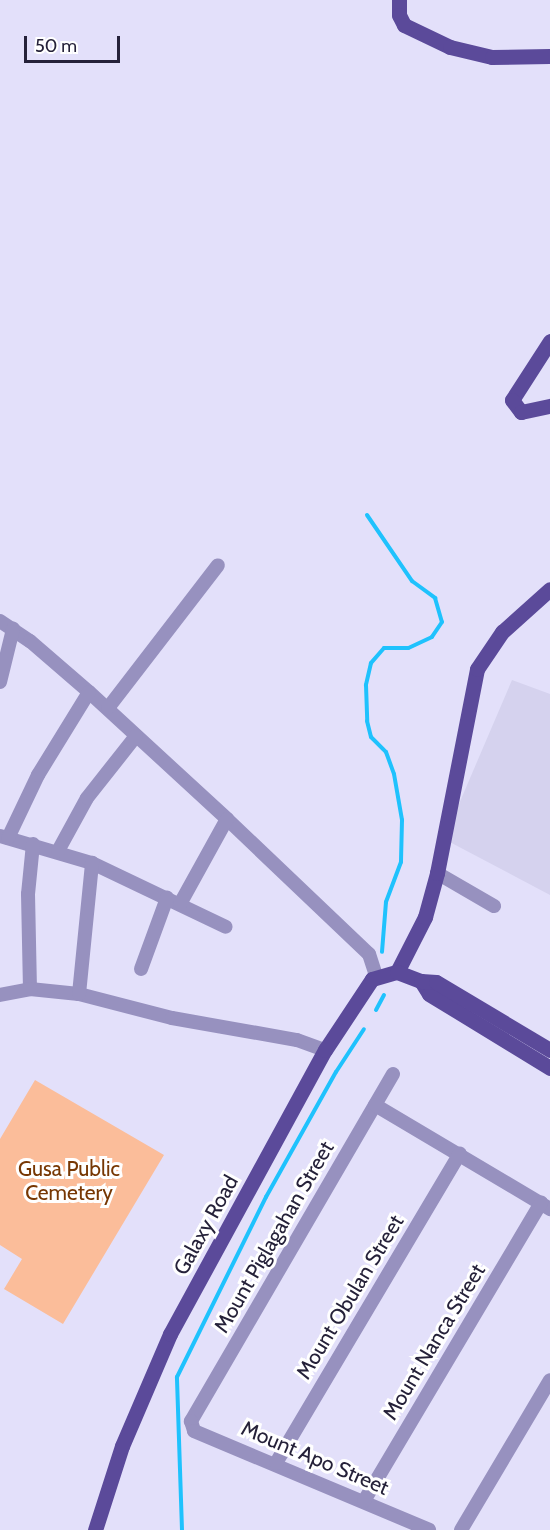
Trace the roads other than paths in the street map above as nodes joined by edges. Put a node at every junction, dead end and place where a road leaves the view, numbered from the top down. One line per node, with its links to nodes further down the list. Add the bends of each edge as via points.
1 (399, 0): 2 (main road, via 404,25 450,47 492,57)
2 (550, 56)
3 (550, 341): 4 (main road, via 512,400 521,411)
4 (550, 406)
5 (218, 565): 11 (street)
6 (550, 589): 18 (main road, via 502,632 477,669)
7 (0, 621): 8 (street)
8 (13, 630): 9 (street); 10 (street)
9 (0, 682)
10 (89, 692): 11 (street); 14 (street)
11 (108, 708): 12 (street)
12 (136, 736): 13 (street); 16 (street, via 87,798)
13 (227, 819): 19 (street); 24 (street, via 369,954)
14 (4, 837): 15 (street)
15 (33, 844): 16 (street); 26 (street, via 27,894)
16 (57, 851): 17 (street)
17 (92, 863): 19 (street); 27 (street)
18 (437, 873): 20 (street); 23 (main road, via 425,917)
19 (173, 901): 21 (street); 22 (street)
20 (494, 906)
21 (226, 927)
22 (141, 969)
23 (397, 972): 24 (main road); 25 (main road)
24 (376, 976): 29 (main road, Galaxy Road, via 362,990)
25 (421, 981): 30 (main road, via 436,982); 31 (main road, via 429,994)
26 (30, 989): 27 (street); 28 (street)
27 (79, 994): 29 (street, via 172,1018 297,1040)
28 (0, 996)
29 (325, 1050): 40 (main road, Galaxy Road, via 170,1334 122,1446)
30 (550, 1050)
31 (550, 1068)
32 (393, 1074): 33 (street, Mount Piglagahan Street)
33 (375, 1105): 34 (street); 37 (street, Mount Piglagahan Street)
34 (460, 1153): 35 (street); 38 (street, Mount Obulan Street)
35 (545, 1206): 39 (street, Mount Nanca Street)
36 (550, 1380): 42 (street)
37 (191, 1421): 38 (street, Mount Apo Street, via 194,1431)
38 (276, 1463): 39 (street, Mount Apo Street)
39 (364, 1501): 41 (street, Mount Apo Street)
40 (95, 1530)
41 (429, 1530)
42 (461, 1530)

